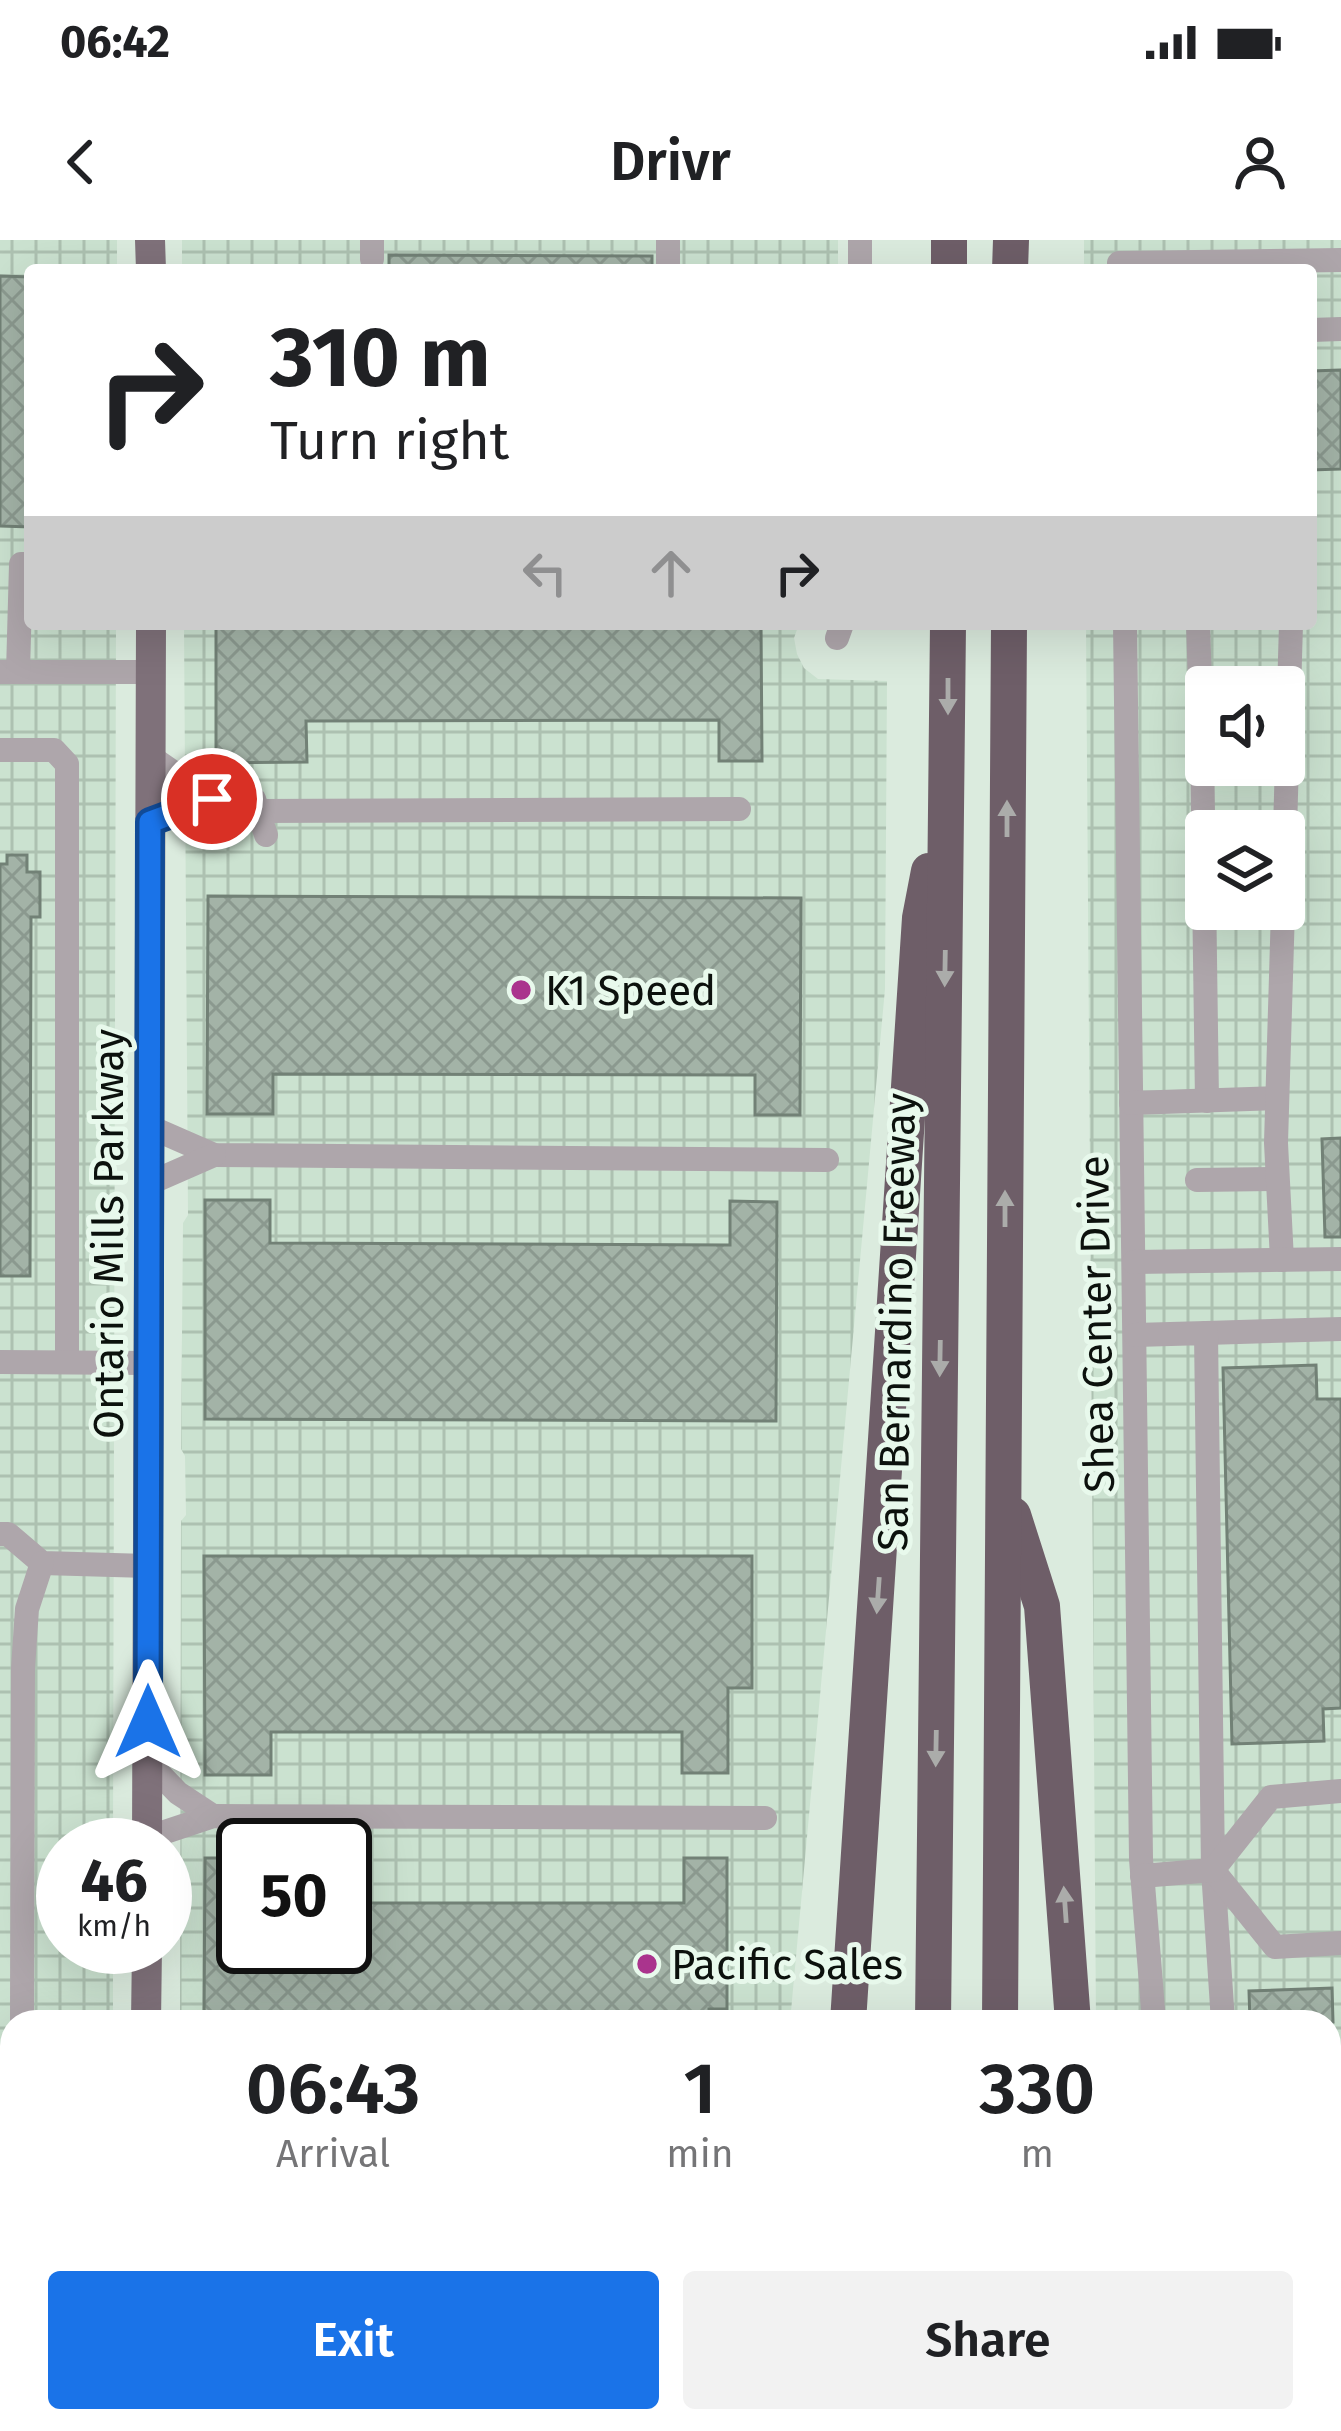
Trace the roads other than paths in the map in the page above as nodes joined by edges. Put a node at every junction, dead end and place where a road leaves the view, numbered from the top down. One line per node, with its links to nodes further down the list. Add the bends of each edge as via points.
1 (1190, 251): 2 (street); 3 (street)
2 (1239, 251): 4 (street)
3 (1119, 258)
4 (1341, 260)
5 (24, 563): 6 (street)
6 (24, 592)
7 (24, 606): 15 (street)
8 (151, 630): 16 (main road, Ontario Mills Parkway)
9 (948, 630): 19 (highway, San Bernardino Freeway, one-way to 19)
10 (1009, 630): 44 (highway, one-way to 10)
11 (1125, 630): 28 (street, Shea Center Drive)
12 (1198, 630): 14 (street)
13 (1292, 630): 23 (street)
14 (1199, 666)
15 (9, 672): 16 (street)
16 (151, 673): 18 (main road, Ontario Mills Parkway)
17 (0, 750): 42 (street, via 54,750 68,764)
18 (151, 757): 21 (street); 24 (main road, Ontario Mills Parkway)
19 (947, 767): 60 (highway, one-way to 60, via 920,917); 61 (highway, San Bernardino Freeway, one-way to 61)
20 (1203, 786): 27 (street)
21 (212, 799): 22 (street, via 254,799 262,823); 24 (street)
22 (739, 809)
23 (1286, 810)
24 (150, 822): 29 (main road, Ontario Mills Parkway)
25 (1281, 930): 26 (street)
26 (1277, 1098): 27 (street); 32 (street)
27 (1207, 1101): 28 (street)
28 (1132, 1103): 37 (street, Shea Center Drive)
29 (150, 1126): 30 (street); 34 (main road, Ontario Mills Parkway)
30 (214, 1155): 31 (street); 34 (street)
31 (827, 1160)
32 (1277, 1179): 33 (street); 36 (street)
33 (1197, 1180)
34 (150, 1183): 43 (main road, Ontario Mills Parkway)
35 (1341, 1259): 36 (street)
36 (1282, 1260): 37 (street)
37 (1134, 1262): 40 (street, Shea Center Drive)
38 (1341, 1329): 39 (street)
39 (1206, 1333): 40 (street); 54 (street)
40 (1135, 1335): 55 (street, Shea Center Drive)
41 (0, 1362): 42 (street)
42 (67, 1362): 43 (street)
43 (149, 1363): 47 (main road, Ontario Mills Parkway)
44 (1003, 1483): 62 (highway); 63 (highway, one-way to 44, via 1042,1606)
45 (0, 1534): 46 (street)
46 (41, 1563): 47 (street); 58 (street, via 27,1609 23,1668)
47 (148, 1566): 48 (main road, Ontario Mills Parkway)
48 (148, 1762): 50 (street); 51 (main road, Ontario Mills Parkway)
49 (1341, 1791): 54 (street, via 1271,1797)
50 (213, 1816): 52 (street); 53 (street)
51 (147, 1818)
52 (765, 1818)
53 (192, 1824)
54 (1213, 1870): 55 (street); 56 (street, via 1275,1947); 65 (street)
55 (1142, 1876): 64 (street, Shea Center Drive)
56 (1341, 1943)
57 (147, 1974): 59 (main road)
58 (22, 2010)
59 (146, 2010)
60 (848, 2010)
61 (933, 2010)
62 (1000, 2010)
63 (1072, 2010)
64 (1153, 2010)
65 (1222, 2010)

